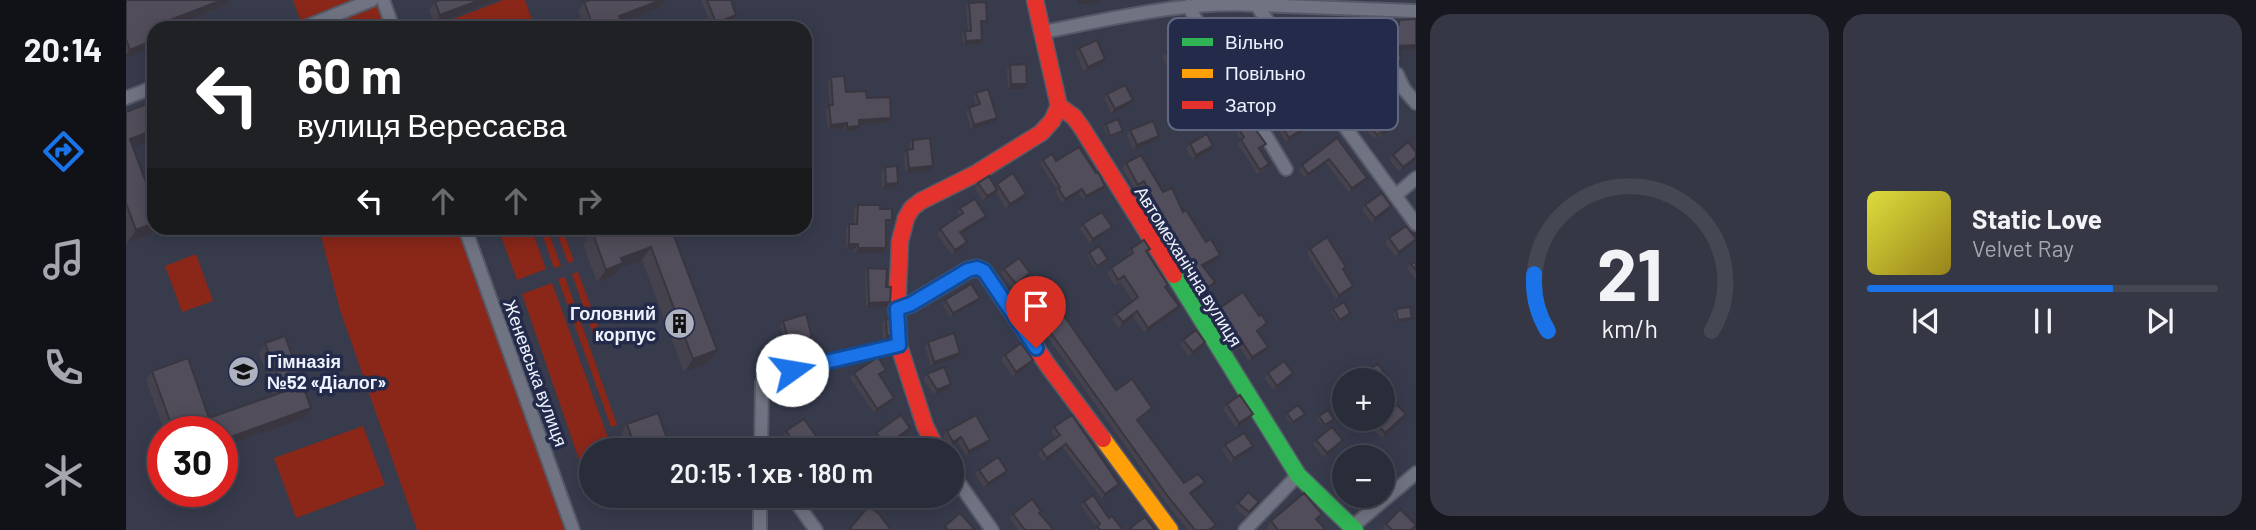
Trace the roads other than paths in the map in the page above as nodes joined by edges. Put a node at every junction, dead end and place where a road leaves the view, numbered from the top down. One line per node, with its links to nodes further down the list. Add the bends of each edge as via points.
1 (372, 0): 9 (street)
2 (383, 0): 10 (street)
3 (1035, 0): 11 (street)
4 (1256, 5): 5 (street); 6 (street); 8 (street)
5 (1188, 6): 7 (street); 11 (street)
6 (1416, 11)
7 (1195, 18)
8 (1265, 18)
9 (320, 21)
10 (390, 21)
11 (1043, 32): 16 (street)
12 (1398, 77): 15 (street)
13 (147, 90): 14 (street)
14 (126, 98)
15 (1416, 103)
16 (1059, 106): 24 (street, via 1041,133 912,208 901,241); 29 (street, Автомеханічна вулиця, via 1082,128)
17 (1263, 130): 19 (street)
18 (1347, 130): 21 (street)
19 (1286, 169)
20 (1416, 178): 21 (street)
21 (1395, 196): 22 (street)
22 (1416, 224)
23 (468, 235): 34 (street, Женевська вулиця)
24 (897, 309): 25 (street); 38 (street, via 968,270 984,271)
25 (899, 345): 26 (street, via 765,376); 27 (street)
26 (761, 438)
27 (931, 438)
28 (1416, 474): 33 (street)
29 (1298, 475): 33 (street, Автомеханічна вулиця); 39 (street)
30 (964, 490): 37 (street)
31 (760, 508): 35 (street)
32 (800, 508): 36 (street)
33 (1353, 529)
34 (573, 530)
35 (760, 530)
36 (816, 530)
37 (992, 530)
38 (1170, 530)
39 (1245, 530)

